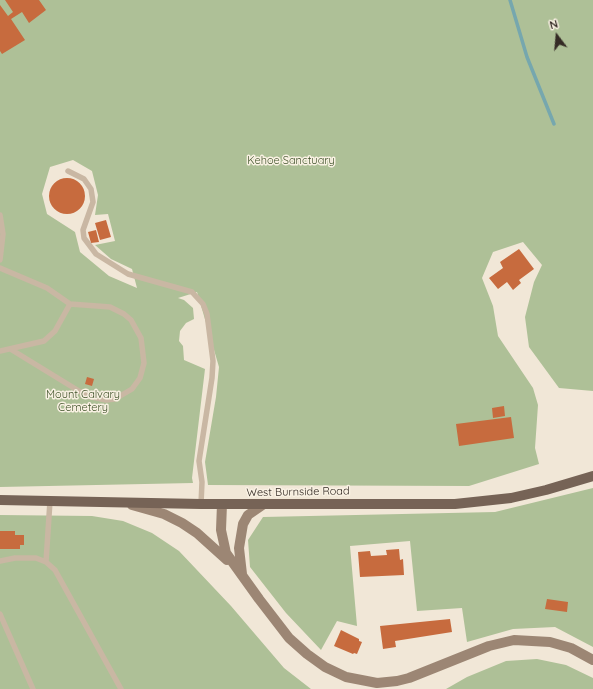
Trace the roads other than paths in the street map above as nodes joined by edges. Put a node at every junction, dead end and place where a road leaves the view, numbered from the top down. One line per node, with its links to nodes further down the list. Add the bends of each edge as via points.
1 (68, 171): 12 (lane, via 84,179 91,189 93,202 83,230 84,238 96,254 128,274 192,292 203,304 207,314 213,361 199,461 202,482)
2 (0, 215): 3 (lane, via 3,234)
3 (0, 260)
4 (0, 268): 5 (lane, via 47,288)
5 (70, 304): 6 (lane, via 51,336 44,341); 6 (lane, via 110,307 124,314 137,327 144,363 140,378 132,389 106,400 86,396)
6 (12, 350): 7 (lane)
7 (0, 351)
8 (593, 476): 14 (main road, West Burnside Road, via 546,490 490,501 455,504)
9 (0, 500): 10 (main road, West Burnside Road)
10 (50, 501): 11 (main road, West Burnside Road); 16 (lane)
11 (122, 503): 12 (main road, West Burnside Road); 17 (main road, via 148,509 182,522 217,550)
12 (200, 504): 13 (main road, West Burnside Road)
13 (222, 504): 14 (main road, West Burnside Road); 17 (main road, via 223,544 226,553)
14 (264, 504): 17 (main road, via 248,515 241,529 239,548)
15 (0, 561): 16 (lane, via 36,558)
16 (46, 562): 21 (lane, via 55,570)
17 (242, 576): 19 (main road, via 275,621 307,654 330,670 358,681 377,683 409,678 477,650 514,640 555,643)
18 (0, 614): 20 (lane)
19 (593, 660)
20 (33, 689)
21 (121, 689)

